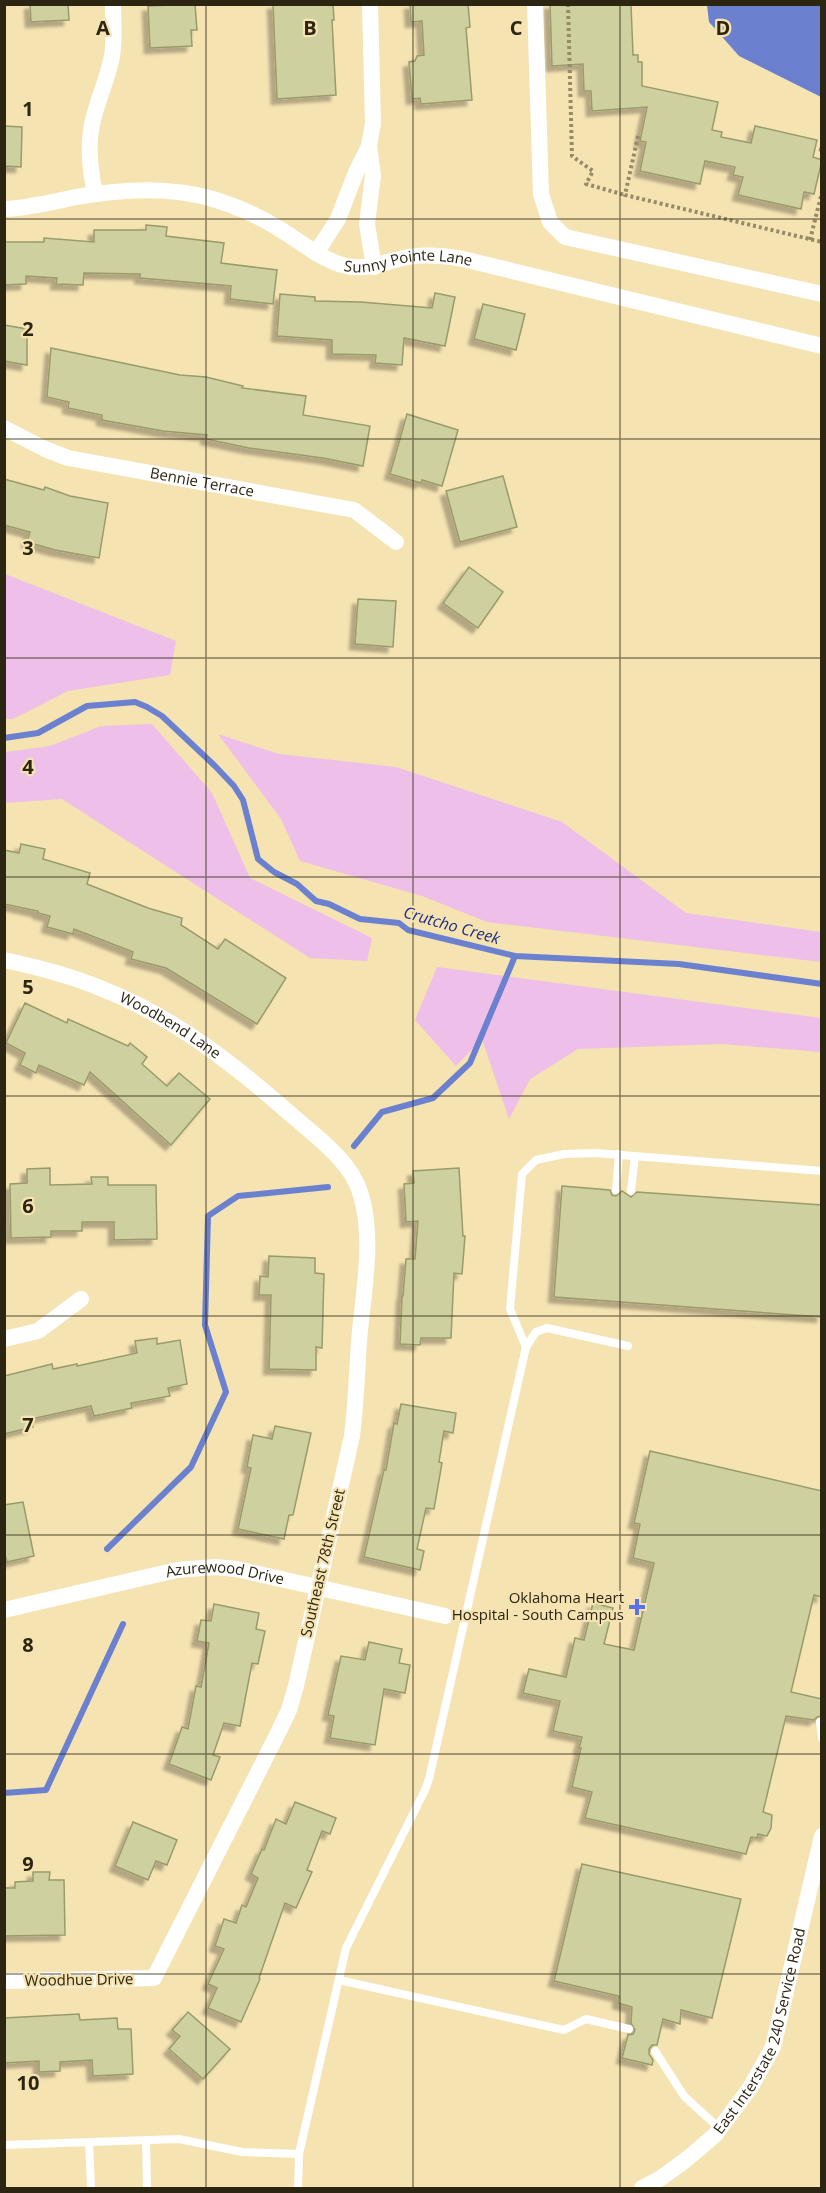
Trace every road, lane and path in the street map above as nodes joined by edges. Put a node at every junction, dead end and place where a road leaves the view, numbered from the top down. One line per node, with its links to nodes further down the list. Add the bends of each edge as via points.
1 (112, 4): 8 (street, via 112,53 89,145)
2 (370, 4): 6 (street, via 373,123)
3 (535, 4): 17 (street, via 541,194 550,222 565,237)
4 (568, 4): 9 (path, via 572,156 593,171 586,184)
5 (638, 136): 9 (path)
6 (369, 146): 11 (street); 12 (street, via 373,175)
7 (822, 192): 13 (path)
8 (95, 194): 10 (street, Sunny Pointe Lane, via 33,207); 15 (street, Sunny Pointe Lane, via 171,190 204,196 245,210)
9 (625, 195): 13 (path)
10 (4, 208)
11 (342, 208): 12 (street); 15 (street)
12 (368, 216): 16 (street)
13 (810, 240): 14 (path)
14 (822, 242)
15 (316, 253): 16 (street, Sunny Pointe Lane, via 346,266)
16 (374, 267): 18 (street, Sunny Pointe Lane, via 409,257 463,259)
17 (822, 294)
18 (822, 346)
19 (4, 428): 20 (street, Bennie Terrace, via 68,458 354,510)
20 (396, 542)
21 (4, 960): 22 (street, Woodbend Lane, via 66,975 166,1019 242,1072)
22 (314, 1134): 32 (street, Southeast 78th Street, via 349,1170 360,1189 368,1243 356,1408)
23 (619, 1155): 24 (lane); 26 (lane); 31 (lane, via 564,1154 536,1160 522,1173 510,1309)
24 (635, 1156): 25 (lane); 27 (lane)
25 (822, 1171)
26 (616, 1190)
27 (631, 1191)
28 (81, 1299): 29 (street, via 38,1331)
29 (4, 1339)
30 (628, 1346): 31 (lane, via 547,1328 536,1332)
31 (526, 1347): 39 (lane, via 429,1779 346,1948)
32 (318, 1588): 33 (street, Azurewood Drive, via 236,1569 194,1568); 34 (street, Azurewood Drive); 38 (street, Southeast 78th Street, via 289,1710)
33 (4, 1610)
34 (446, 1616)
35 (820, 1722): 36 (lane)
36 (822, 1738)
37 (822, 1836): 43 (street, East Interstate 240 Service Road, via 773,2047)
38 (154, 1978): 40 (street, Woodhue Drive)
39 (339, 1980): 41 (lane, via 564,2030 586,2019); 47 (lane)
40 (4, 1981)
41 (629, 2029)
42 (655, 2051): 43 (lane, via 684,2096)
43 (720, 2129): 51 (street, East Interstate 240 Service Road, via 687,2159)
44 (146, 2140): 45 (lane); 47 (lane, via 179,2139 242,2152); 49 (lane)
45 (89, 2142): 46 (lane); 48 (lane)
46 (4, 2145)
47 (299, 2154): 50 (lane)
48 (91, 2188)
49 (147, 2188)
50 (298, 2188)
51 (642, 2188)

